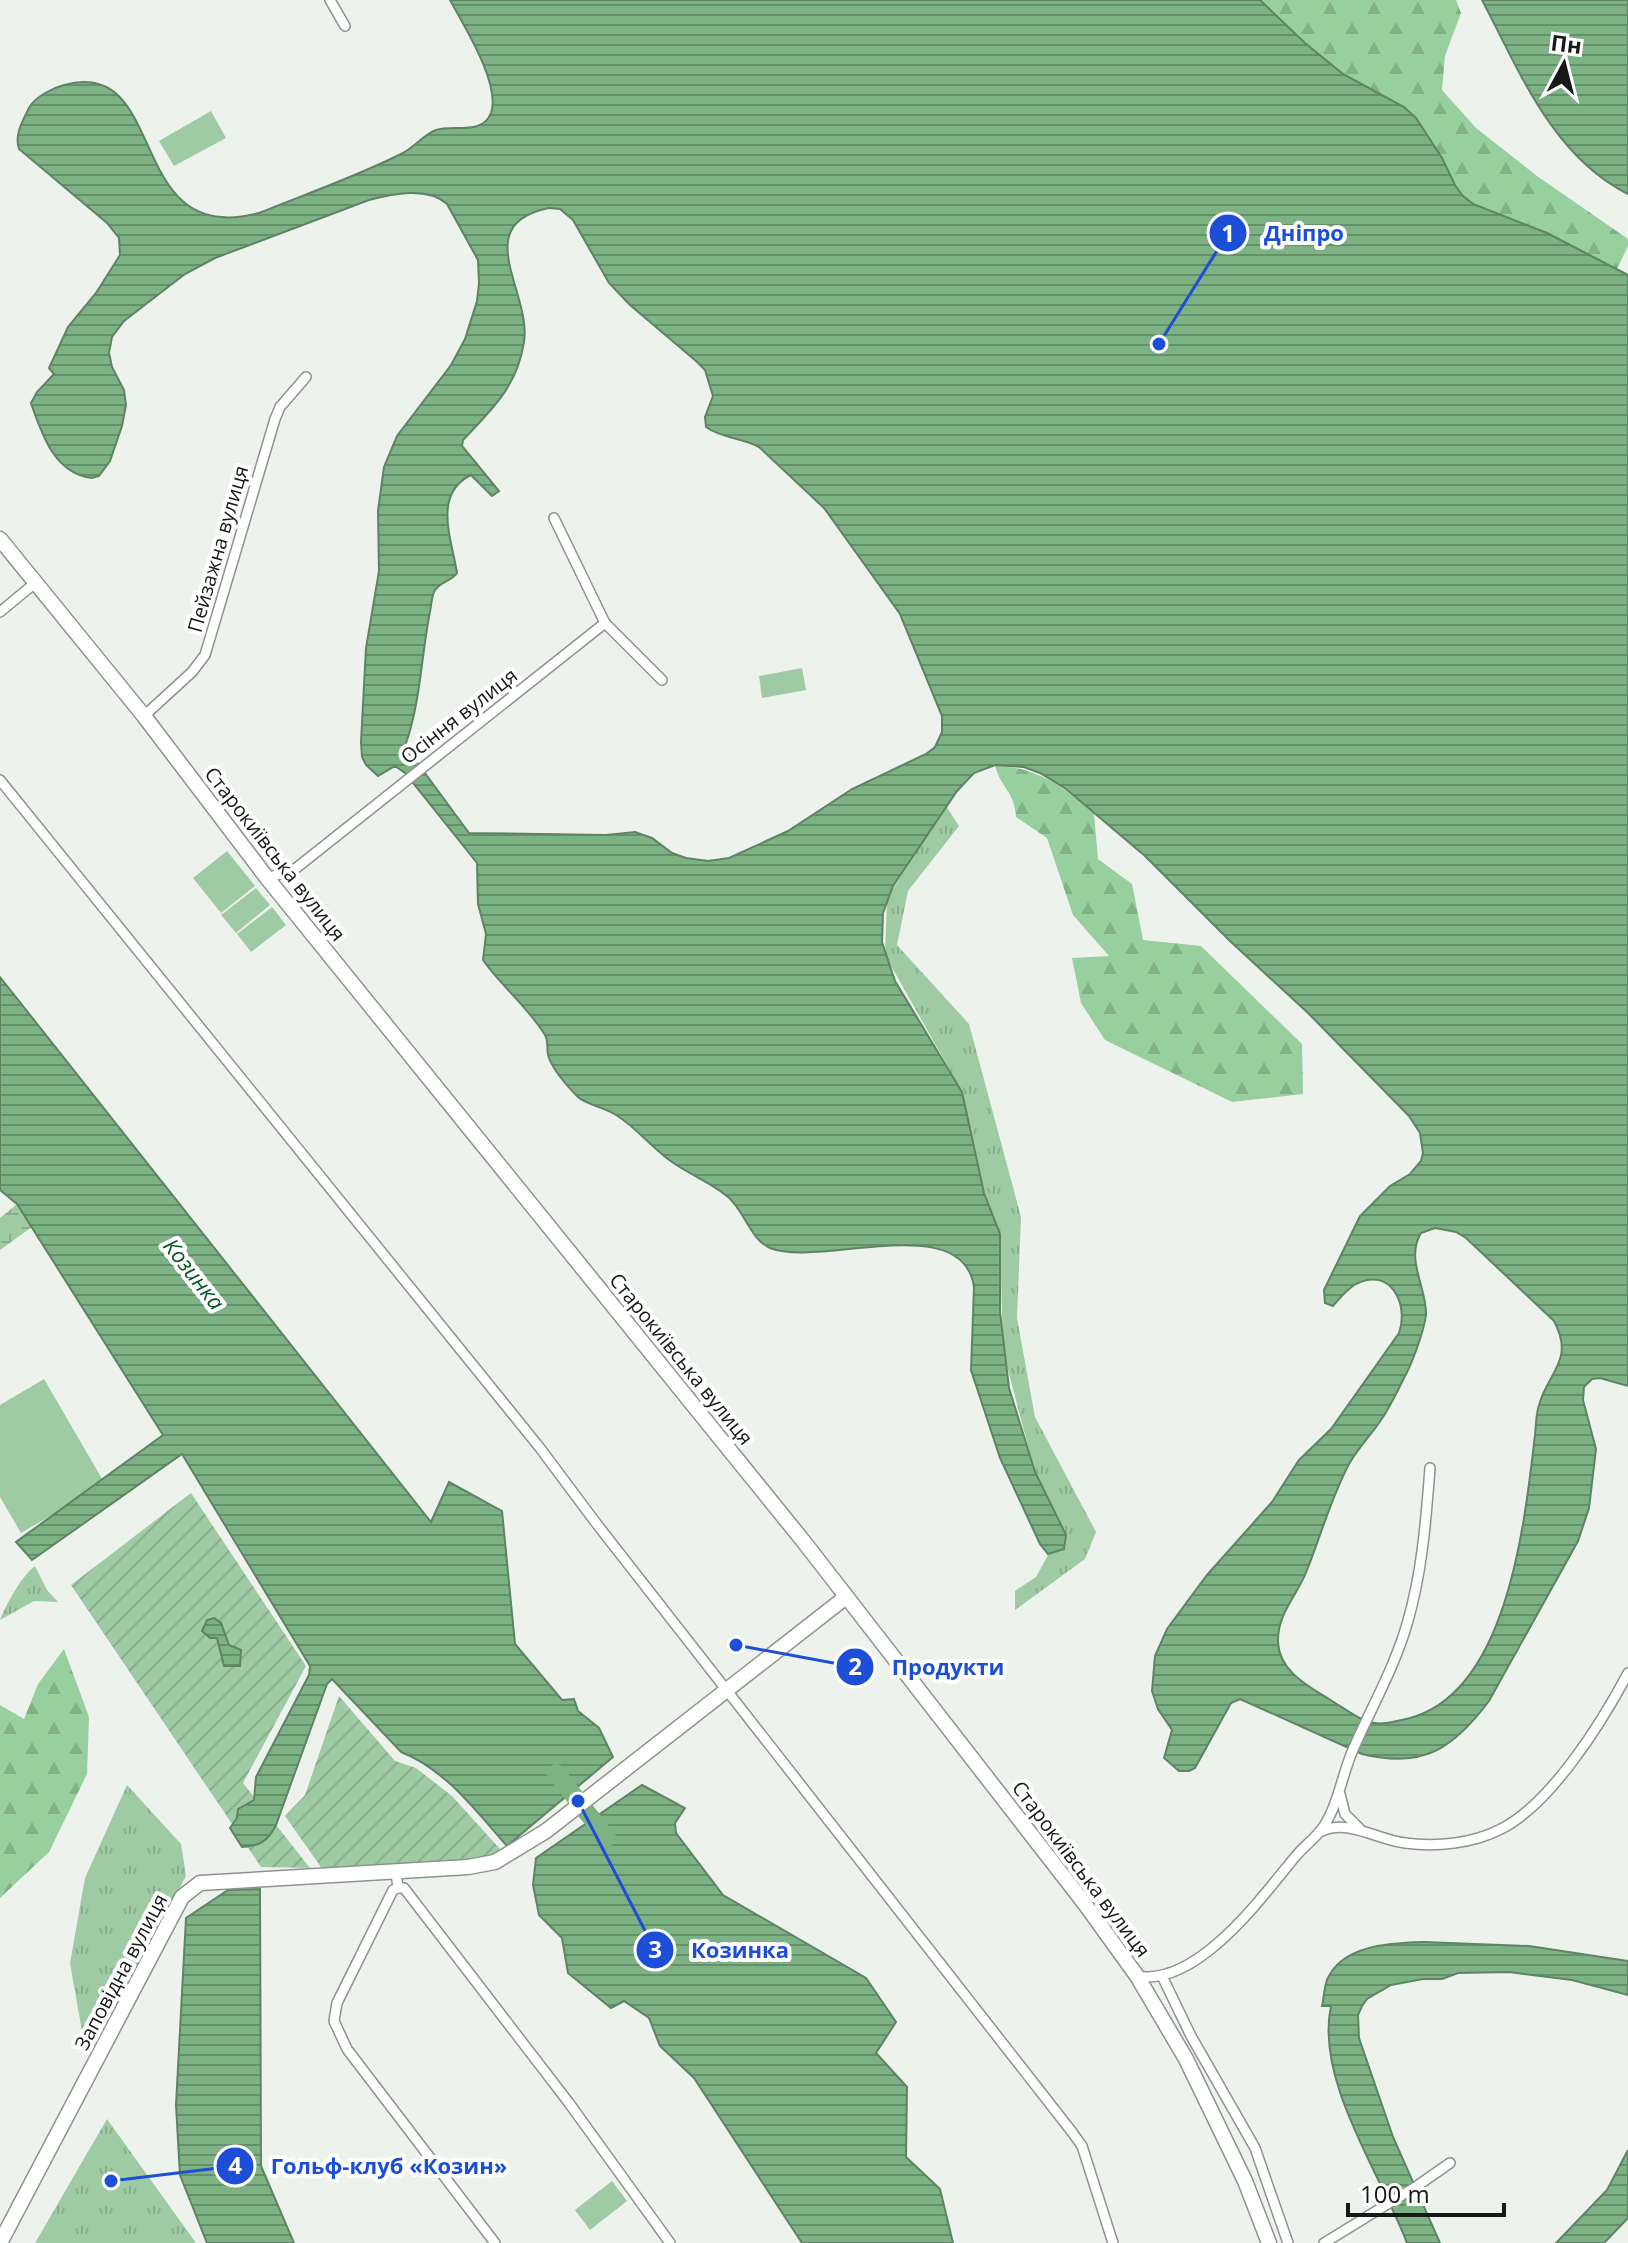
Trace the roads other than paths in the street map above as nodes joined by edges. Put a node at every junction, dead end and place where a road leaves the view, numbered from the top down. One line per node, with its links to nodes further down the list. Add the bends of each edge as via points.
1 (330, 0): 2 (street)
2 (345, 26)
3 (306, 377): 10 (street, Пейзажна вулиця, via 275,419 205,655)
4 (554, 518): 8 (street)
5 (0, 539): 6 (street, Старокиївська вулиця)
6 (35, 583): 7 (street); 10 (street, Старокиївська вулиця)
7 (0, 612)
8 (605, 623): 9 (street); 12 (street, Осіння вулиця, via 295,869)
9 (662, 680)
10 (144, 716): 12 (street, Старокиївська вулиця)
11 (0, 780): 16 (street, via 439,1321)
12 (267, 878): 14 (street, Старокиївська вулиця)
13 (1430, 1468): 17 (street, via 1420,1567 1407,1624)
14 (846, 1597): 16 (street, Заповідна вулиця); 22 (street, Старокиївська вулиця)
15 (1628, 1673): 18 (street, via 1579,1751 1542,1796 1510,1824 1482,1837 1431,1845)
16 (726, 1689): 20 (street, Заповідна вулиця, via 546,1831 495,1862); 28 (street, via 1082,2146)
17 (1339, 1790): 18 (street, via 1345,1814); 19 (street, via 1325,1824)
18 (1362, 1831): 19 (street, via 1329,1828)
19 (1304, 1847): 23 (street, via 1232,1931)
20 (396, 1872): 21 (street); 25 (street, Заповідна вулиця, via 227,1879 200,1883 182,1897)
21 (398, 1888): 26 (street, via 337,2003 334,2021 347,2049); 27 (street, via 414,1900)
22 (1137, 1976): 23 (street); 29 (street, Старокиївська вулиця, via 1210,2106)
23 (1162, 1976): 30 (street, via 1255,2148)
24 (1450, 2163): 31 (street)
25 (0, 2243)
26 (495, 2243)
27 (670, 2243)
28 (1113, 2243)
29 (1269, 2243)
30 (1288, 2243)
31 (1324, 2243)

